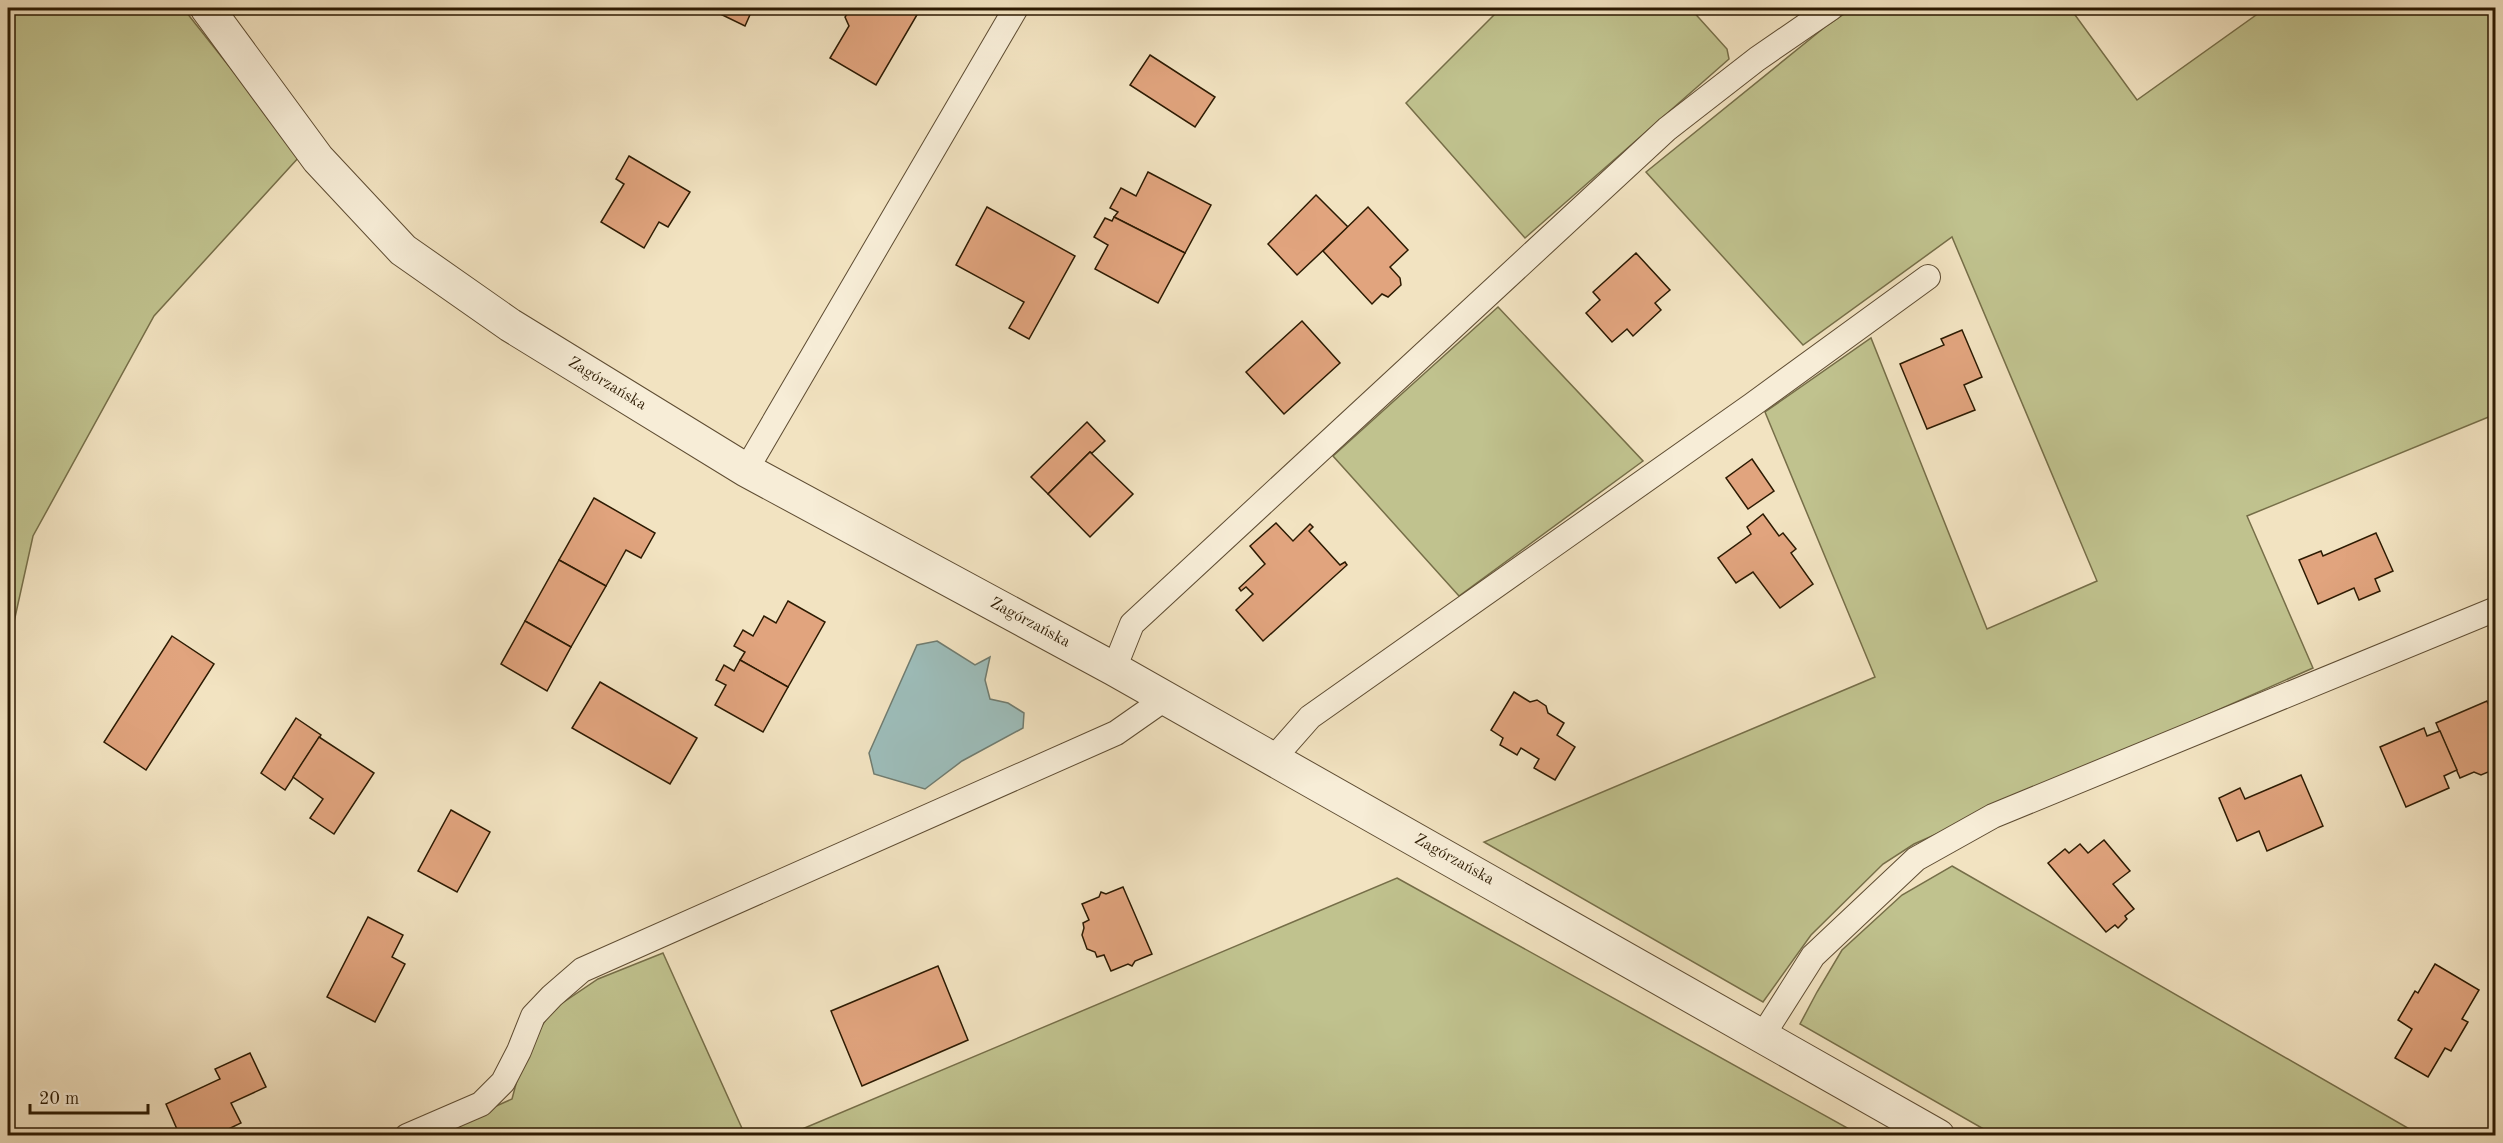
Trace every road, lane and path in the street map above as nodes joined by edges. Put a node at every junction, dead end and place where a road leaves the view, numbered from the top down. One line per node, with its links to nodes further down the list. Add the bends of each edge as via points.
1 (207, 8): 5 (street, Zagórzańska, via 318,159 403,250 510,325)
2 (1016, 8): 5 (lane)
3 (1831, 8): 7 (lane, via 1757,59 1659,137 1132,624)
4 (1928, 277): 9 (lane, via 1310,717)
5 (746, 470): 7 (street, Zagórzańska)
6 (2496, 609): 10 (lane, via 1993,816 1916,859 1813,956)
7 (1114, 669): 8 (street, Zagórzańska)
8 (1166, 698): 9 (street, Zagórzańska); 11 (lane, via 1116,733 582,970 533,1016 502,1082 481,1104)
9 (1273, 759): 10 (street, Zagórzańska)
10 (1763, 1035): 12 (street, Zagórzańska)
11 (407, 1136)
12 (1938, 1136)

